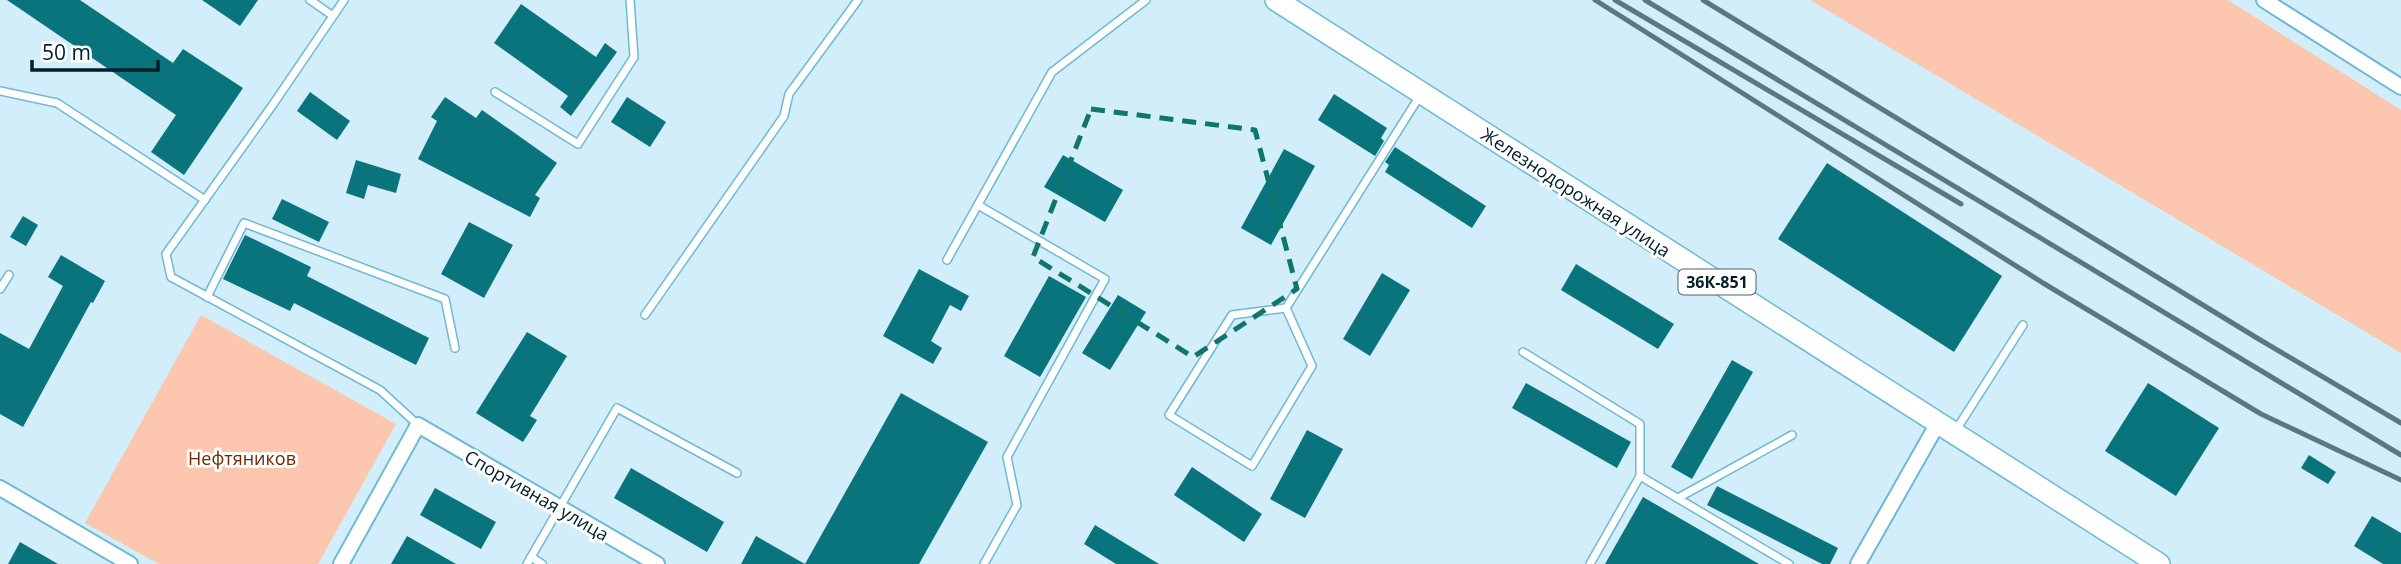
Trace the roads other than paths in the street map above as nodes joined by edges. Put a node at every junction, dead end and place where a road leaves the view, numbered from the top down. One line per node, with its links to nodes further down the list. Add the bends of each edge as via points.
1 (310, 0): 8 (lane)
2 (344, 0): 8 (lane)
3 (629, 0): 11 (lane, via 634,57 578,144)
4 (858, 0): 20 (lane, via 789,93 784,116)
5 (1146, 0): 14 (lane, via 1052,72)
6 (1276, 0): 12 (main road, Железнодорожная улица / 36К-851)
7 (2264, 0): 9 (street)
8 (333, 16): 13 (lane)
9 (2401, 87)
10 (0, 91): 13 (lane, via 57,103)
11 (495, 92)
12 (1421, 93): 19 (lane); 25 (main road, Железнодорожная улица / 36К-851)
13 (205, 200): 18 (lane, via 166,254 171,277)
14 (978, 205): 15 (lane); 37 (lane, via 1105,279 1007,457 1017,505)
15 (947, 260)
16 (9, 275): 17 (lane)
17 (0, 289)
18 (207, 297): 22 (lane, via 244,223 445,299); 24 (lane, via 380,390)
19 (1286, 308): 19 (lane, via 1312,366 1252,466 1169,415 1232,316)
20 (645, 315)
21 (2022, 325): 25 (lane)
22 (455, 348)
23 (1523, 352): 28 (lane, via 1640,424)
24 (418, 425): 31 (street, Спортивная улица); 34 (street)
25 (1946, 428): 40 (street); 41 (main road, Железнодорожная улица / 36К-851)
26 (1792, 435): 30 (lane)
27 (737, 473): 31 (lane, via 617,408)
28 (1640, 476): 30 (lane); 38 (lane)
29 (0, 488): 33 (street)
30 (1678, 498): 39 (lane)
31 (559, 507): 32 (lane); 36 (street, Спортивная улица)
32 (528, 561): 35 (lane)
33 (130, 564)
34 (341, 564)
35 (542, 564)
36 (657, 564)
37 (984, 564)
38 (1590, 564)
39 (1789, 564)
40 (1858, 564)
41 (2159, 564)

